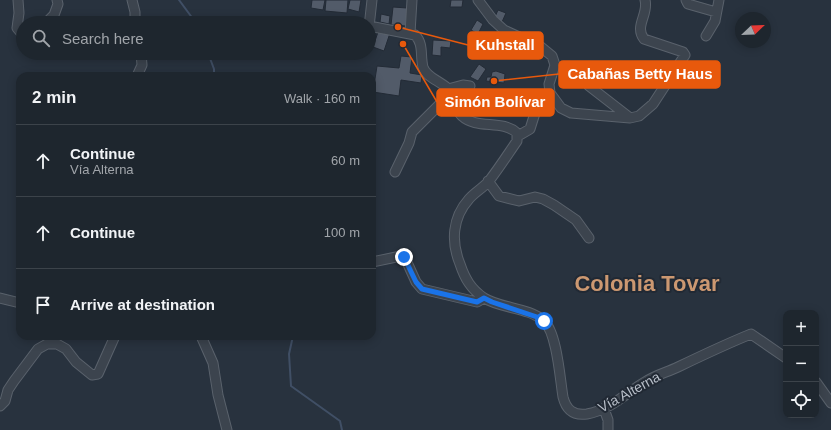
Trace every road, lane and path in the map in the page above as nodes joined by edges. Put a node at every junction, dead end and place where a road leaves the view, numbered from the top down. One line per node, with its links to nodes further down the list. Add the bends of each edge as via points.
1 (18, 0): 11 (street)
2 (57, 0): 12 (street)
3 (132, 0): 13 (street)
4 (372, 0): 14 (street)
5 (412, 0): 16 (street)
6 (478, 0): 24 (street, via 504,30 541,47 552,56 555,65 549,88 552,97 561,108 576,114 604,114)
7 (644, 0): 24 (street, via 646,8 640,29 641,35 644,39 683,52 685,55 653,104 643,115)
8 (686, 0): 10 (street, via 688,4)
9 (719, 0): 10 (street)
10 (716, 12): 17 (street, via 715,21)
11 (19, 16)
12 (53, 16)
13 (135, 16)
14 (370, 16)
15 (376, 27): 16 (street)
16 (410, 33): 22 (street, via 415,34 420,42 426,73)
17 (706, 36)
18 (142, 60): 19 (street)
19 (139, 72)
20 (470, 86): 22 (street, via 463,85)
21 (588, 86): 24 (street)
22 (449, 91): 25 (street, via 461,116 468,120 509,128); 26 (street, via 412,132)
23 (536, 110): 25 (street, via 530,129)
24 (630, 118)
25 (518, 136): 27 (street, via 518,141)
26 (395, 172)
27 (488, 182): 28 (street, via 494,192 501,197 519,201 535,197 543,199 576,220); 33 (street, via 461,209 454,229 454,243 464,276 472,288)
28 (589, 238)
29 (376, 255): 30 (street)
30 (382, 259): 31 (street); 33 (street, via 399,255 404,257 416,282 427,292 477,302)
31 (376, 261)
32 (0, 298): 34 (street)
33 (484, 298): 41 (street, Vía Alterna, via 544,321 552,338 565,406 569,411 587,414)
34 (16, 302)
35 (113, 340): 40 (street, via 98,374 92,375 76,362 66,349 57,344 47,344 38,349 8,390 5,401)
36 (203, 340): 42 (street, via 213,363)
37 (783, 356): 41 (street, Vía Alterna, via 751,334 719,346 646,381)
38 (819, 386): 39 (street)
39 (831, 403)
40 (0, 406)
41 (604, 409): 43 (street)
42 (227, 430)
43 (608, 430)

